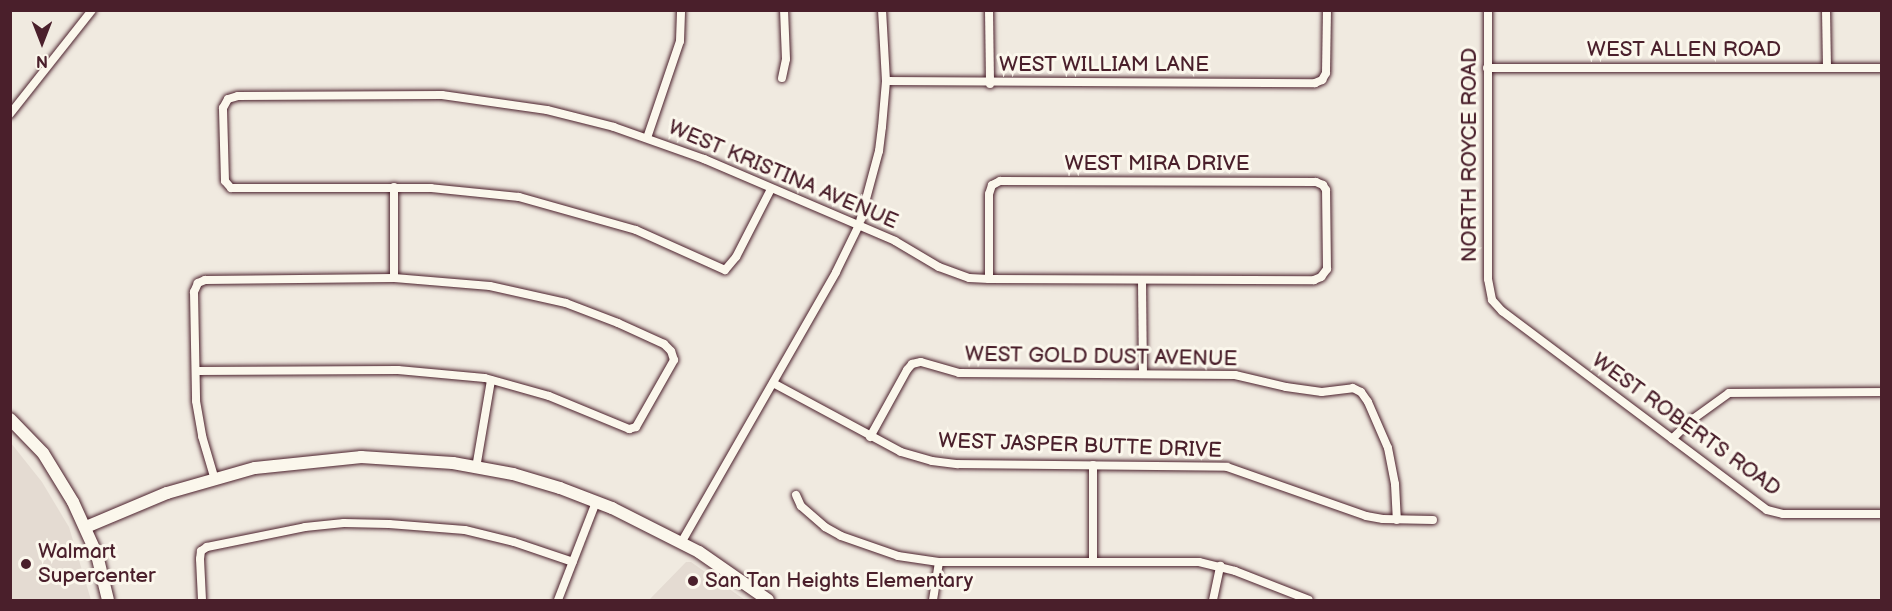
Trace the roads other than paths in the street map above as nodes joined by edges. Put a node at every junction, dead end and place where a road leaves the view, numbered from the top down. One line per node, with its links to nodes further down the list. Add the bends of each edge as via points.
1 (92, 10): 15 (street)
2 (681, 10): 16 (street, via 678,49)
3 (784, 10): 12 (street, via 786,59)
4 (882, 10): 13 (street)
5 (989, 10): 14 (street)
6 (1327, 10): 14 (street, WEST WILLIAM LANE, via 1326,73 1315,83)
7 (1488, 10): 9 (street, NORTH ROYCE ROAD)
8 (1826, 10): 10 (street)
9 (1487, 68): 10 (street, WEST ALLEN ROAD); 24 (street, NORTH ROYCE ROAD, via 1488,279)
10 (1827, 68): 11 (street, WEST ALLEN ROAD)
11 (1881, 68)
12 (782, 78)
13 (886, 81): 14 (street, WEST WILLIAM LANE); 19 (street, via 879,151)
14 (990, 84)
15 (10, 114)
16 (647, 138): 17 (street, WEST KRISTINA AVENUE, via 547,110 442,95 228,99 223,108 225,181 231,188); 18 (street, WEST KRISTINA AVENUE)
17 (394, 187): 18 (street, via 463,190 539,202 636,230 725,270 736,258); 21 (street)
18 (771, 189): 19 (street, WEST KRISTINA AVENUE)
19 (859, 225): 22 (street, WEST KRISTINA AVENUE, via 953,273); 28 (street)
20 (1321, 277): 22 (street, WEST MIRA DRIVE, via 1327,269 1323,185 1000,181 988,194); 23 (street, WEST KRISTINA AVENUE)
21 (394, 278): 25 (street, via 198,283 194,292); 27 (street, via 490,286 557,301 664,344 674,360 636,427 629,429 560,400)
22 (989, 279): 23 (street, WEST KRISTINA AVENUE)
23 (1142, 280): 26 (street)
24 (1492, 300): 32 (street, WEST ROBERTS ROAD)
25 (196, 371): 27 (street, via 398,370); 35 (street, via 198,418)
26 (1143, 373): 31 (street, WEST GOLD DUST AVENUE, via 959,373 921,362 912,364); 39 (street, WEST GOLD DUST AVENUE, via 1235,375 1322,392 1353,388 1361,392 1388,448)
27 (491, 380): 34 (street)
28 (773, 383): 31 (street, WEST JASPER BUTTE DRIVE); 42 (street)
29 (1881, 392): 32 (street, via 1729,393 1693,418)
30 (10, 419): 41 (street, via 43,453)
31 (870, 437): 33 (street, WEST JASPER BUTTE DRIVE, via 901,452 958,465)
32 (1672, 439): 38 (street, WEST ROBERTS ROAD, via 1767,510 1783,514)
33 (1093, 465): 39 (street, WEST JASPER BUTTE DRIVE, via 1227,467 1366,516); 43 (street)
34 (476, 468): 35 (street, via 361,457 255,468); 37 (street, via 532,480)
35 (214, 480): 41 (street, via 166,493)
36 (796, 495): 45 (street, via 812,517 841,536 898,556)
37 (597, 502): 42 (street); 44 (street)
38 (1881, 514)
39 (1397, 520): 40 (street, WEST JASPER BUTTE DRIVE)
40 (1433, 520)
41 (86, 527): 47 (street)
42 (681, 543): 50 (street)
43 (1093, 560): 45 (street); 46 (street, via 1199,562)
44 (573, 562): 48 (street, via 465,530 389,524 305,527 201,551); 49 (street)
45 (939, 562): 51 (street)
46 (1220, 566): 52 (street); 53 (street)
47 (108, 600)
48 (202, 600)
49 (558, 600)
50 (768, 600)
51 (933, 600)
52 (1213, 600)
53 (1309, 600)

